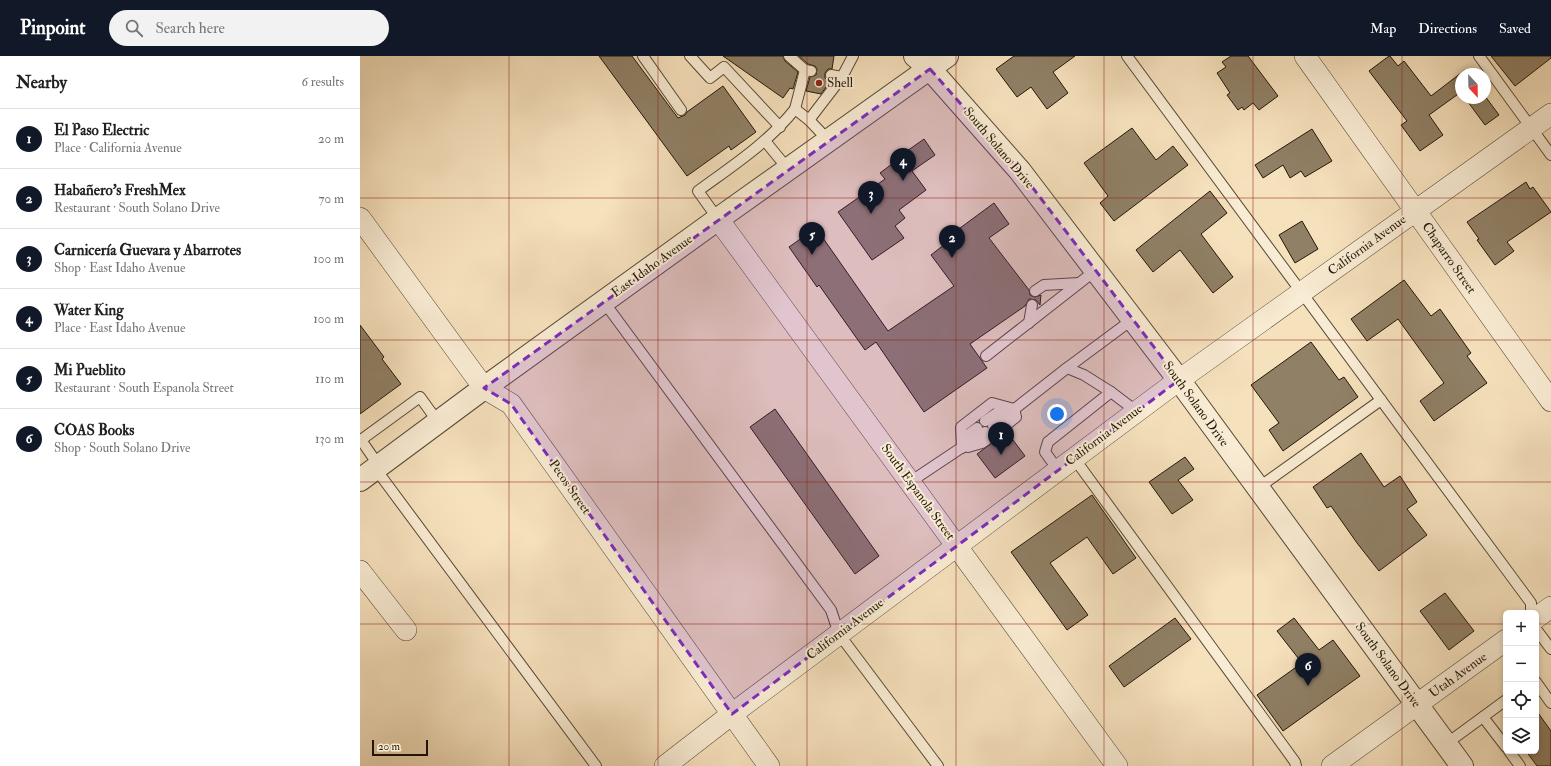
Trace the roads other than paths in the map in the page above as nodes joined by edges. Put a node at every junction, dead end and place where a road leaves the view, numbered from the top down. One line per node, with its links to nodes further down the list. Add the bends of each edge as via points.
1 (643, 56): 13 (lane)
2 (690, 56): 16 (lane, via 710,78 724,67)
3 (789, 56): 9 (lane)
4 (853, 56): 11 (lane)
5 (1127, 56): 27 (lane)
6 (1305, 56): 22 (street, Chaparro Street)
7 (1479, 56): 17 (lane)
8 (931, 60): 19 (street, East Idaho Avenue); 25 (street, South Solano Drive, via 1020,171)
9 (804, 65): 12 (lane)
10 (831, 75): 11 (lane)
11 (842, 78): 15 (lane)
12 (795, 109): 15 (lane); 16 (lane)
13 (681, 110)
14 (1551, 114): 17 (street, California Avenue)
15 (809, 120): 19 (lane)
16 (780, 127): 18 (lane)
17 (1531, 128): 20 (lane); 22 (street, California Avenue)
18 (765, 141): 21 (lane); 24 (lane, via 698,191)
19 (829, 141): 21 (street, East Idaho Avenue)
20 (1551, 155)
21 (788, 169): 24 (street, East Idaho Avenue)
22 (1416, 210): 27 (street, California Avenue); 38 (street, Chaparro Street)
23 (360, 218): 35 (street, Pecos Street)
24 (718, 219): 28 (street, East Idaho Avenue); 47 (street, South Espanola Street)
25 (1087, 276): 26 (lane, via 1044,285); 30 (street, South Solano Drive); 31 (lane)
26 (1035, 291)
27 (1301, 292): 34 (street, California Avenue); 37 (lane)
28 (604, 302): 35 (street, East Idaho Avenue); 56 (lane, via 831,610)
29 (1032, 305): 31 (lane)
30 (1133, 320): 33 (lane); 34 (street, South Solano Drive)
31 (1028, 323): 32 (lane)
32 (986, 356)
33 (1067, 368): 36 (lane); 39 (lane)
34 (1178, 380): 40 (street, California Avenue); 48 (street, South Solano Drive)
35 (484, 388): 41 (street, East Idaho Avenue); 63 (street, Pecos Street, via 511,404)
36 (1111, 392): 40 (lane); 45 (lane, via 1048,442 1045,452)
37 (1381, 400): 48 (lane); 52 (lane, via 1531,603)
38 (1551, 402)
39 (1014, 409): 42 (lane); 43 (lane, via 992,403 961,427)
40 (1136, 411): 44 (street, California Avenue)
41 (438, 422): 46 (street, East Idaho Avenue); 46 (lane, via 420,397 361,440)
42 (989, 429): 43 (lane, via 982,443); 43 (lane, via 970,433)
43 (962, 448): 47 (lane)
44 (1074, 458): 45 (street, California Avenue); 73 (lane)
45 (1058, 470): 49 (street, California Avenue)
46 (371, 471): 68 (lane)
47 (910, 482): 49 (street, South Espanola Street)
48 (1258, 488): 62 (street, South Solano Drive)
49 (957, 546): 56 (street, California Avenue); 72 (street, South Espanola Street)
50 (360, 571): 54 (street)
51 (1551, 607): 53 (street)
52 (1531, 610)
53 (1539, 616)
54 (406, 630)
55 (1539, 633): 58 (lane)
56 (839, 634): 63 (street, California Avenue); 71 (lane)
57 (1503, 642): 62 (street, Utah Avenue)
58 (1551, 649)
59 (1539, 686): 61 (lane)
60 (1503, 702): 64 (lane)
61 (1551, 703)
62 (1417, 705): 66 (street, South Solano Drive); 74 (street, Utah Avenue)
63 (732, 714): 69 (street, California Avenue); 70 (street, Pecos Street)
64 (1483, 717): 65 (lane); 66 (lane)
65 (1503, 743)
66 (1446, 744): 75 (street, South Solano Drive)
67 (1511, 754): 76 (lane)
68 (596, 766)
69 (665, 766)
70 (769, 766)
71 (938, 766)
72 (1117, 766)
73 (1296, 766)
74 (1332, 766)
75 (1462, 766)
76 (1520, 766)

